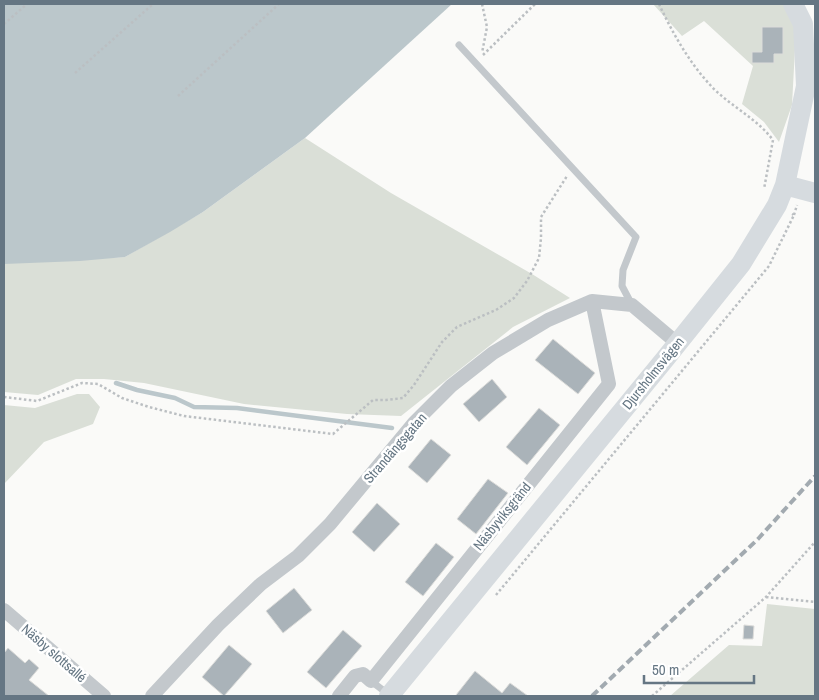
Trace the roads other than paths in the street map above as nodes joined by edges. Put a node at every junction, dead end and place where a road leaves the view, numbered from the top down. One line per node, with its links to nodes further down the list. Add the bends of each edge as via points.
1 (793, 4): 3 (street, Djursholmsvägen, via 803,24 806,86)
2 (459, 44): 6 (lane, via 636,237 623,270 622,286)
3 (786, 185): 4 (street); 7 (street, Djursholmsvägen, via 741,264)
4 (815, 193)
5 (592, 301): 6 (street, Strandängsgatan); 9 (street, Näsbyviksgränd, via 609,384); 11 (street, Strandängsgatan, via 548,320 493,353 451,386 414,423 330,524 298,556 261,584 218,624)
6 (632, 304): 7 (street)
7 (677, 344): 13 (street, Djursholmsvägen)
8 (5, 612): 10 (street, Näsby slottsallé)
9 (371, 681): 12 (street, via 363,674 355,676); 13 (lane)
10 (104, 696)
11 (152, 696)
12 (339, 696)
13 (389, 696)

